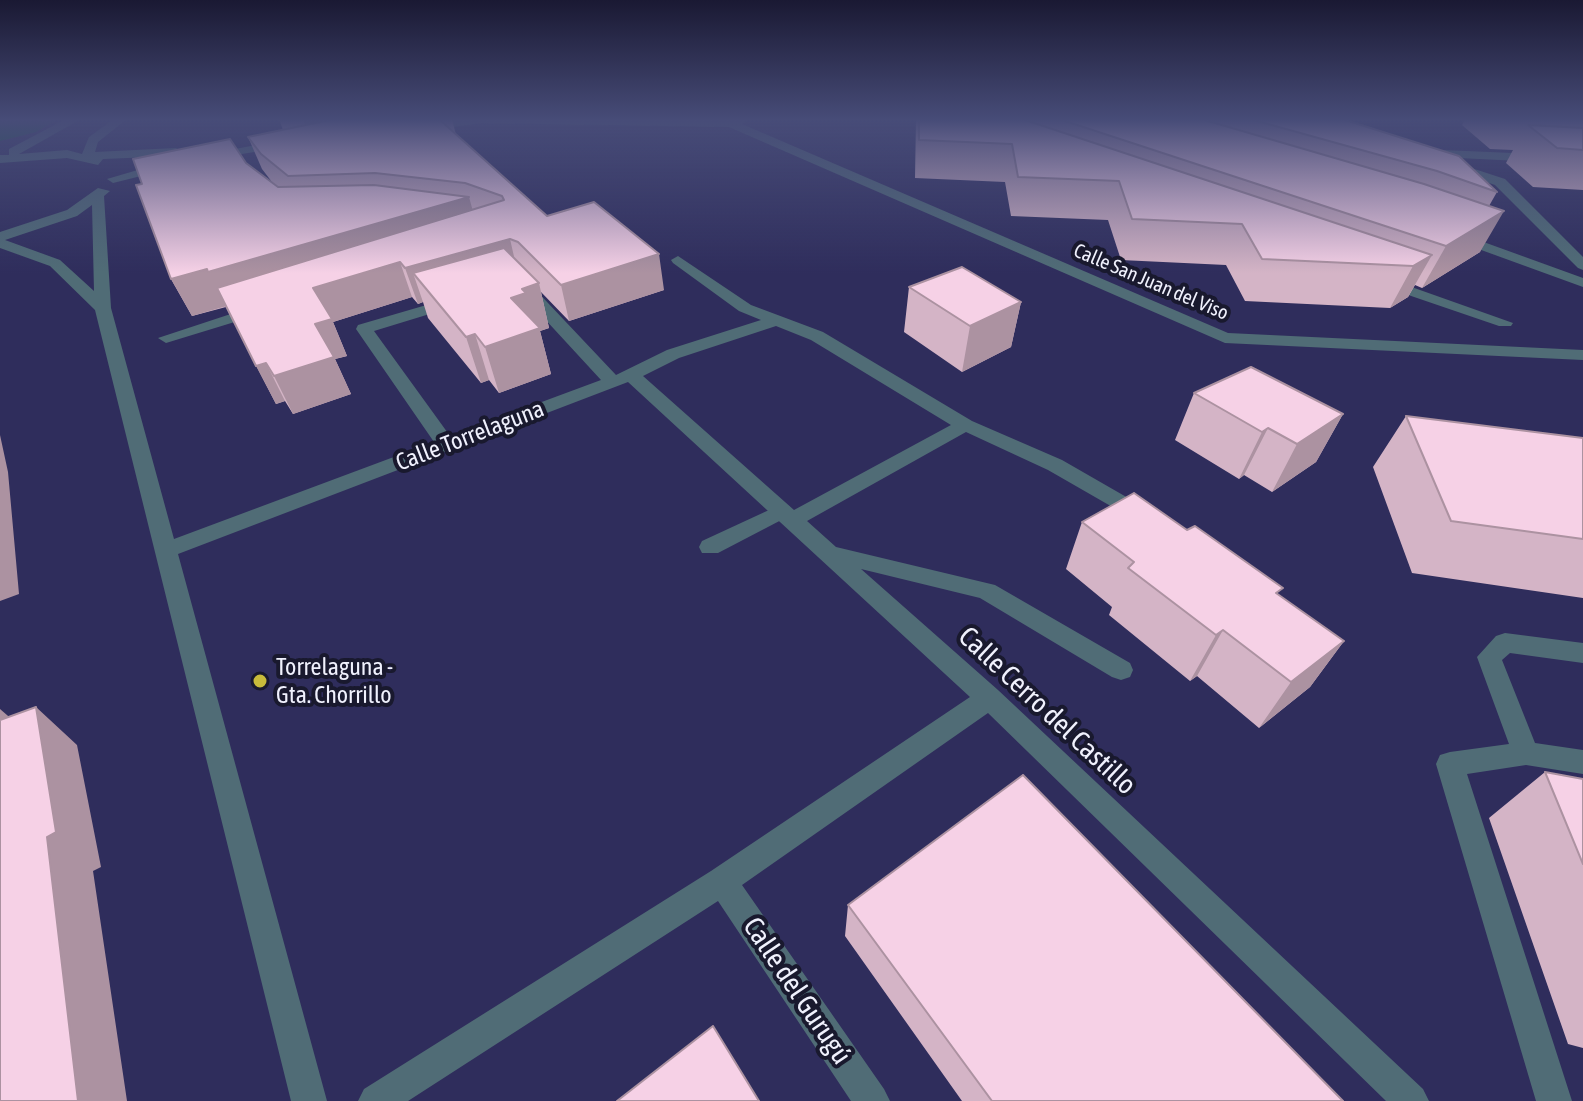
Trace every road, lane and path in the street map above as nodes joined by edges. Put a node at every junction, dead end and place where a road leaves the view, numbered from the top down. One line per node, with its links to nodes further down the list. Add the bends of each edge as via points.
1 (111, 170): 5 (street)
2 (142, 170): 5 (street)
3 (838, 170): 23 (street, Calle San Juan del Viso, via 1225,338)
4 (1468, 170): 13 (street, via 1500,182)
5 (113, 179): 6 (street)
6 (98, 197): 8 (street, via 72,213); 19 (street)
7 (1437, 229): 15 (street)
8 (0, 237)
9 (0, 243): 10 (street)
10 (33, 255): 11 (street); 19 (street, via 55,263)
11 (0, 258)
12 (678, 260): 20 (street, via 745,308)
13 (1583, 265)
14 (1369, 276): 21 (street)
15 (1581, 283)
16 (505, 286): 24 (street, Calle Cerro del Castillo, via 519,282)
17 (477, 294): 26 (street, via 364,329)
18 (272, 305): 22 (street)
19 (103, 308): 30 (street)
20 (777, 320): 24 (street, Calle Torrelaguna, via 673,354); 25 (street, via 817,336)
21 (1505, 323)
22 (166, 338)
23 (1583, 355)
24 (622, 379): 26 (street, Calle Torrelaguna); 27 (street, Calle Cerro del Castillo)
25 (965, 425): 27 (street); 28 (street, via 1055,465)
26 (446, 445): 30 (street, Calle Torrelaguna)
27 (787, 516): 29 (street); 31 (street, Calle Cerro del Castillo)
28 (1162, 527)
29 (710, 547)
30 (164, 551): 38 (street)
31 (828, 553): 33 (street, via 987,591); 34 (street, Calle Cerro del Castillo)
32 (1583, 653): 35 (street, via 1505,643 1489,657)
33 (1121, 670)
34 (989, 698): 37 (street); 41 (street, Calle Cerro del Castillo)
35 (1526, 753): 36 (street); 42 (street, via 1450,764)
36 (1583, 762)
37 (722, 881): 39 (street); 40 (street, Calle del Gurugú)
38 (309, 1101)
39 (376, 1101)
40 (872, 1101)
41 (1411, 1101)
42 (1554, 1101)

